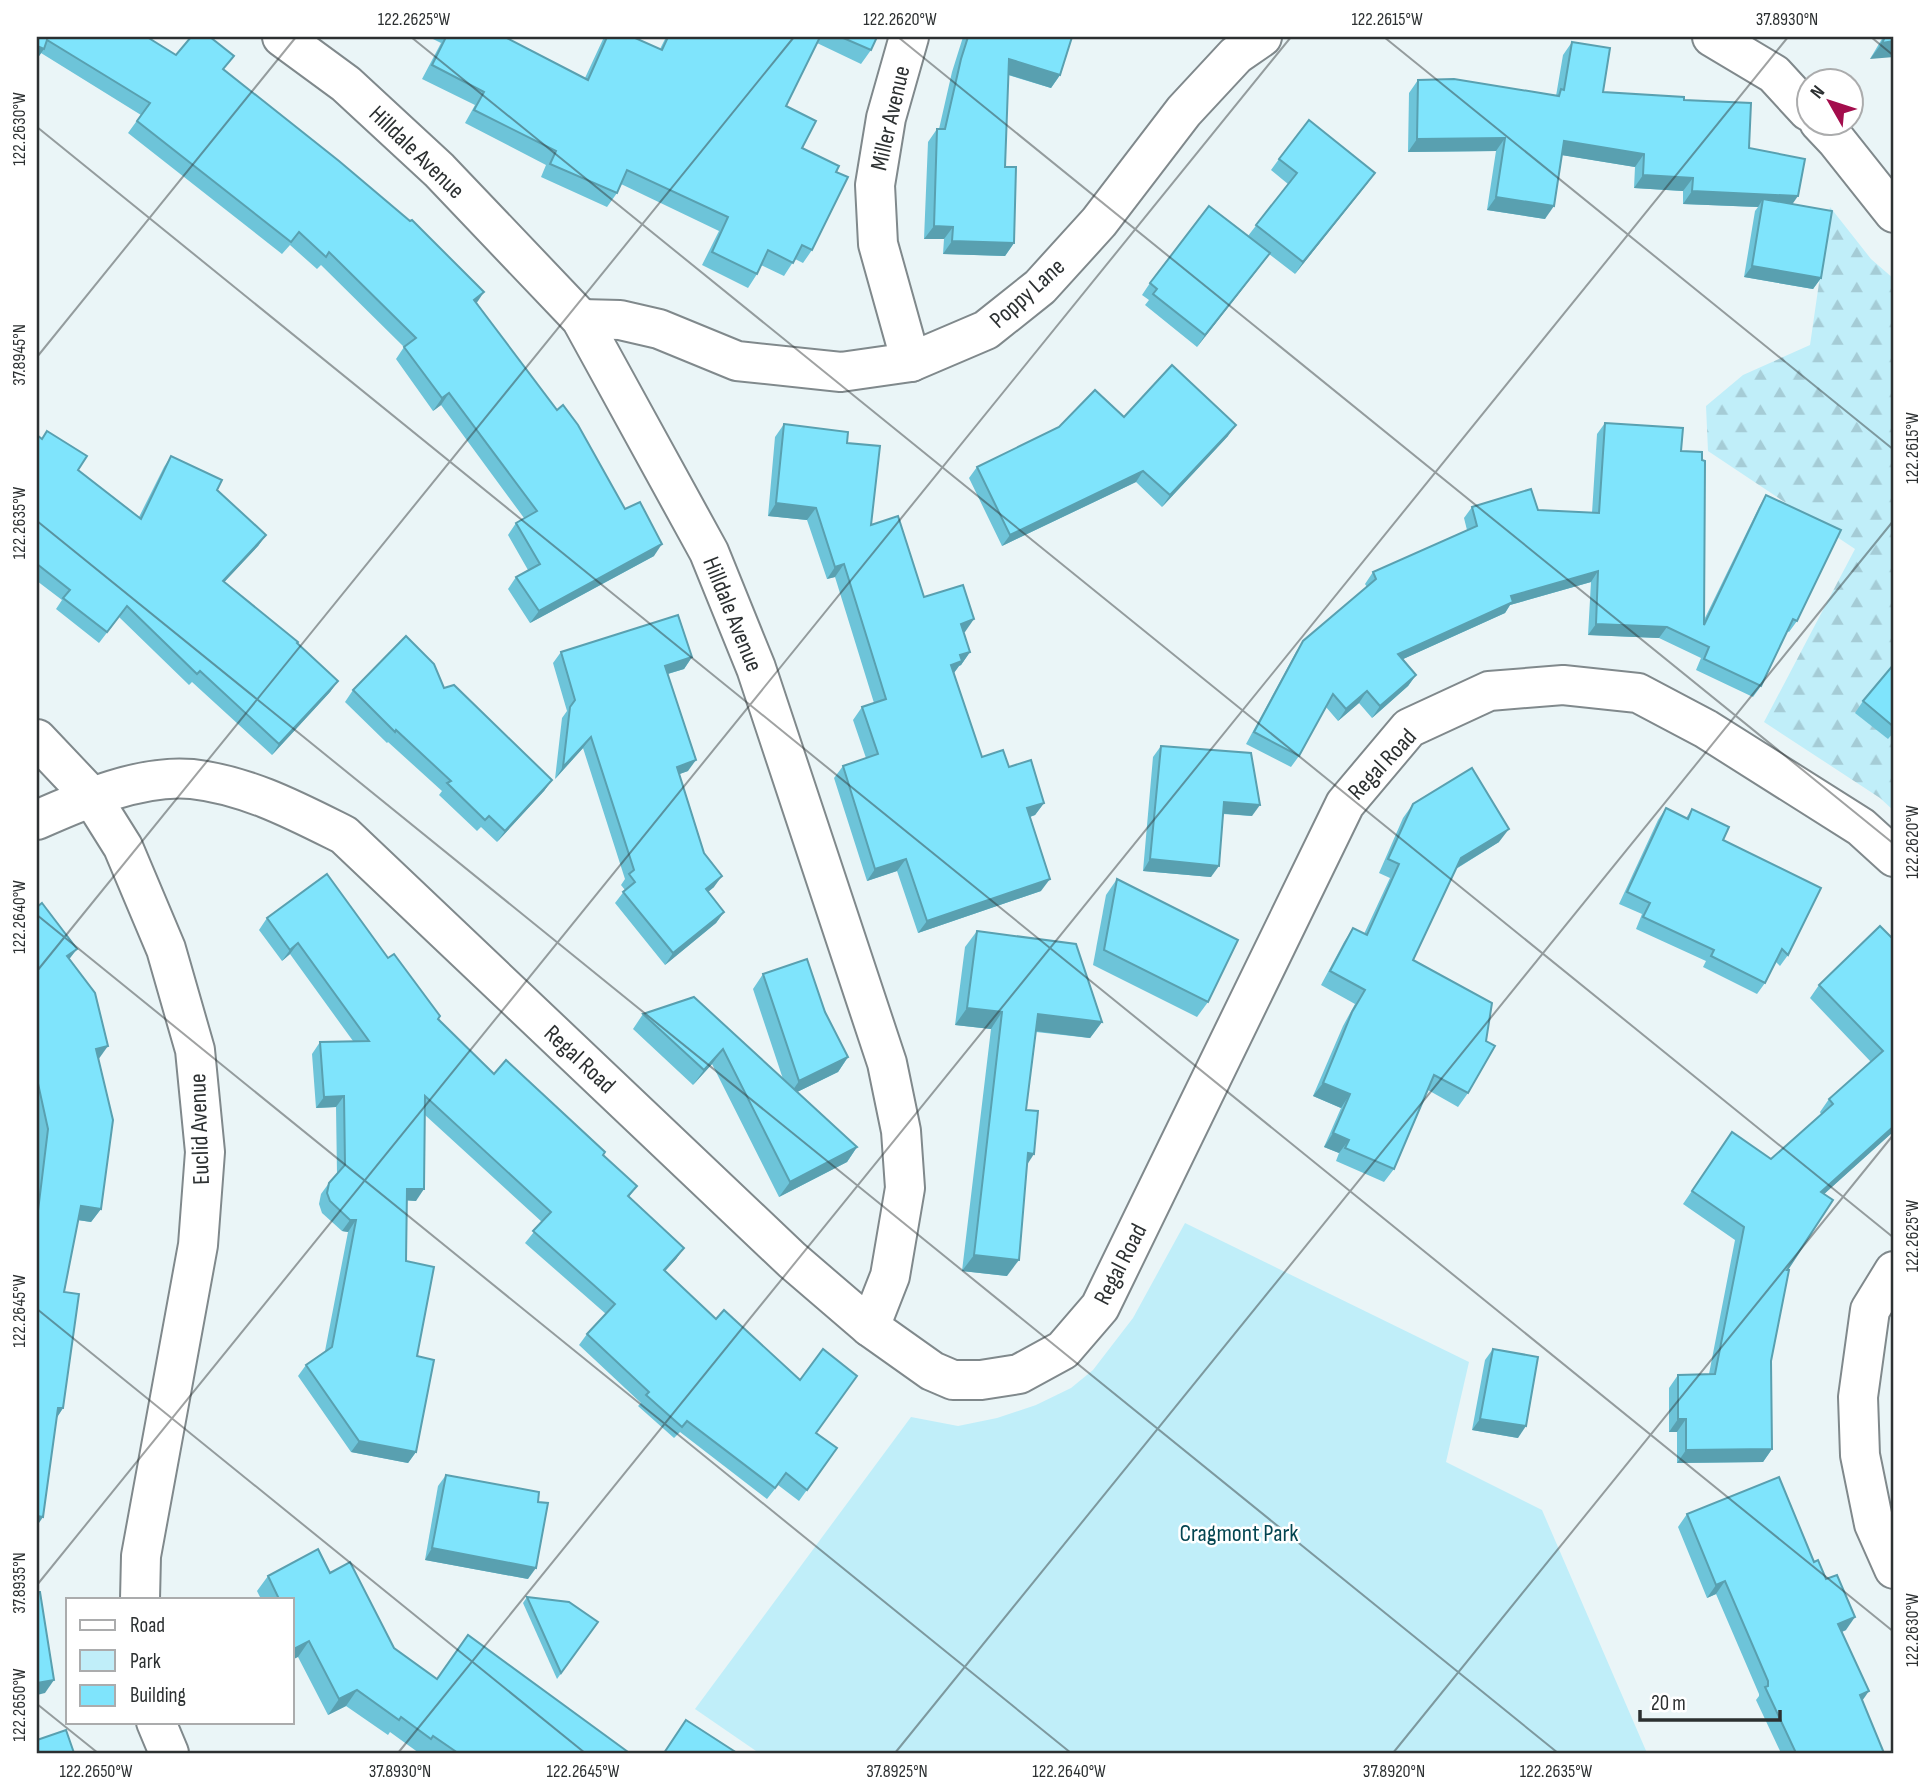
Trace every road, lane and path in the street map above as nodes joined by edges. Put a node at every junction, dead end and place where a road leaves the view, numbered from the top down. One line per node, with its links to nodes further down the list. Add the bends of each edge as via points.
1 (282, 37): 8 (street, Hilldale Avenue, via 346,84 430,162)
2 (909, 37): 9 (street, Miller Avenue, via 886,118 875,185 878,244)
3 (1262, 37): 9 (street, Poppy Lane, via 1237,55 1184,111 1099,222 1040,288 986,330)
4 (1712, 37): 5 (street, via 1773,74)
5 (1794, 96)
6 (1832, 136): 7 (street)
7 (1894, 213)
8 (581, 319): 9 (street, Poppy Lane, via 620,320 659,329 737,361 841,372); 15 (street, Hilldale Avenue, via 709,552 756,668 887,1063 901,1131 905,1188 890,1276)
9 (911, 362)
10 (37, 739): 11 (street, Euclid Avenue)
11 (91, 796): 12 (street, Regal Road); 15 (street, Regal Road, via 191,779 277,802 344,835 792,1260); 17 (street, Euclid Avenue, via 122,847 166,949 195,1050 205,1152 198,1245 141,1556)
12 (37, 820)
13 (1894, 857): 15 (street, Regal Road, via 1861,827 1706,729 1638,693 1563,685 1489,691 1409,728 1345,804 1100,1307 1063,1350 1019,1374 953,1380 932,1371)
14 (1894, 1271): 16 (street, via 1870,1310 1858,1397 1860,1455 1874,1524)
15 (870, 1327)
16 (1894, 1569)
17 (140, 1598)
18 (157, 1724): 19 (street)
19 (169, 1753)

